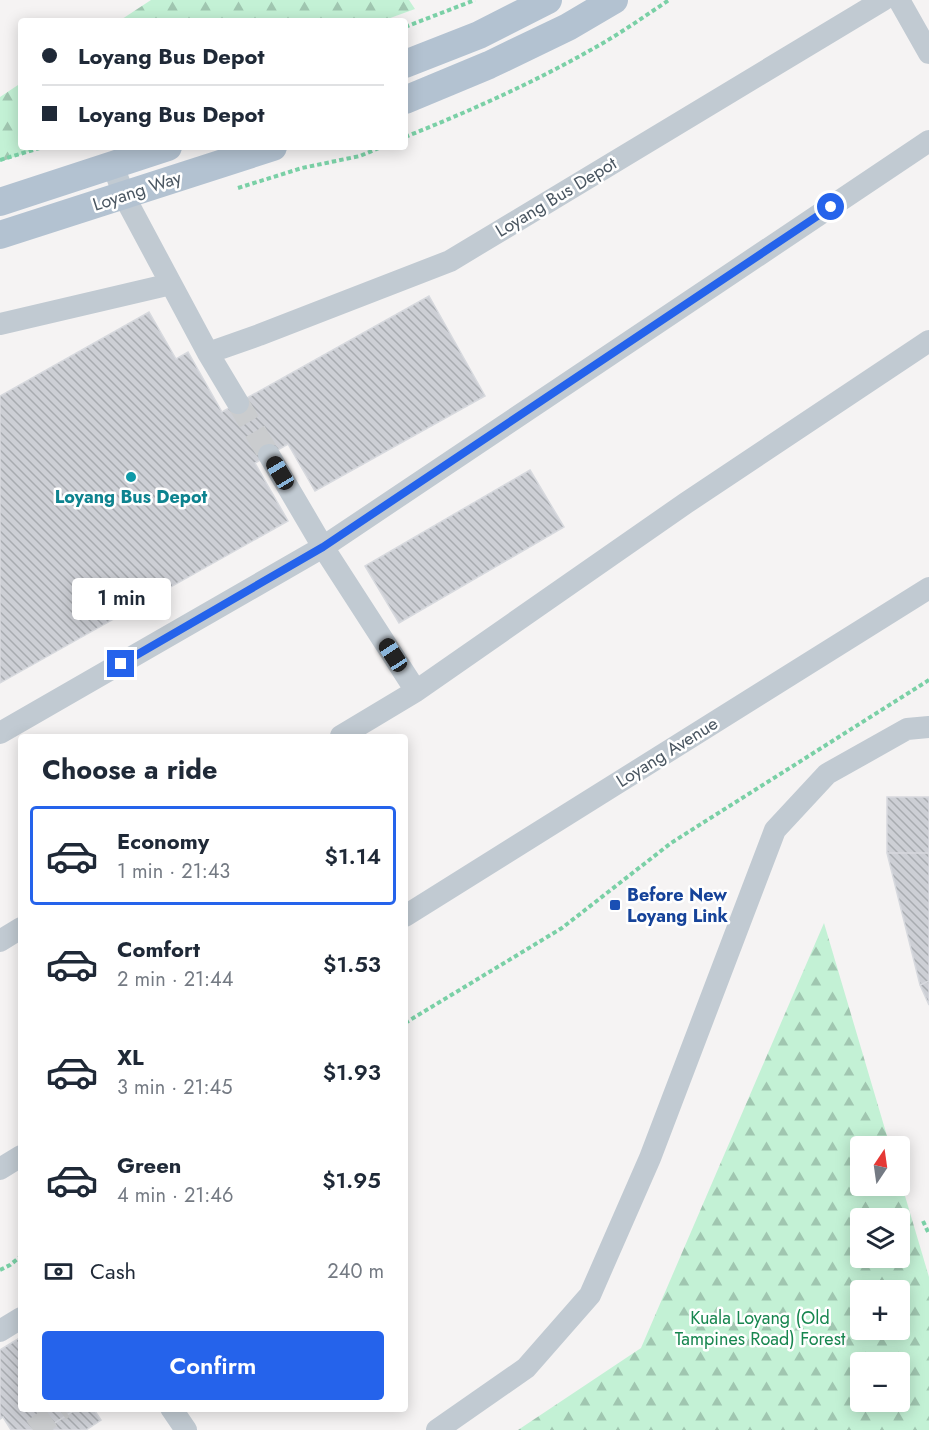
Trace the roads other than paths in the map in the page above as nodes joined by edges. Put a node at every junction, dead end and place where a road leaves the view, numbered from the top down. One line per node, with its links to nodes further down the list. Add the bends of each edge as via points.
1 (548, 0): 6 (main road, via 479,35)
2 (614, 0): 7 (main road, via 489,65)
3 (883, 0): 18 (street, Loyang Bus Depot, via 450,261)
4 (899, 0): 5 (street)
5 (929, 53)
6 (408, 63)
7 (408, 99)
8 (929, 141): 21 (street)
9 (159, 150): 11 (main road, Loyang Way)
10 (264, 150): 12 (main road, Loyang Way)
11 (112, 165): 12 (street); 13 (main road, Loyang Way)
12 (124, 195): 14 (main road, Loyang Way); 15 (street)
13 (0, 202)
14 (0, 235)
15 (171, 284): 16 (street); 18 (street)
16 (0, 324)
17 (929, 341): 23 (street, via 686,503)
18 (208, 353): 19 (street)
19 (238, 403)
20 (269, 455): 21 (street)
21 (323, 547): 23 (street); 25 (street)
22 (929, 588): 27 (street, Loyang Avenue)
23 (416, 692): 26 (street)
24 (929, 727): 36 (street, via 907,729 827,774 775,830 650,1158 590,1294 526,1368)
25 (0, 734)
26 (344, 734)
27 (408, 914)
28 (18, 930): 29 (street)
29 (0, 941)
30 (18, 1158): 31 (street)
31 (0, 1169)
32 (18, 1320): 33 (street)
33 (0, 1331)
34 (174, 1412): 35 (street)
35 (186, 1430)
36 (436, 1430)

